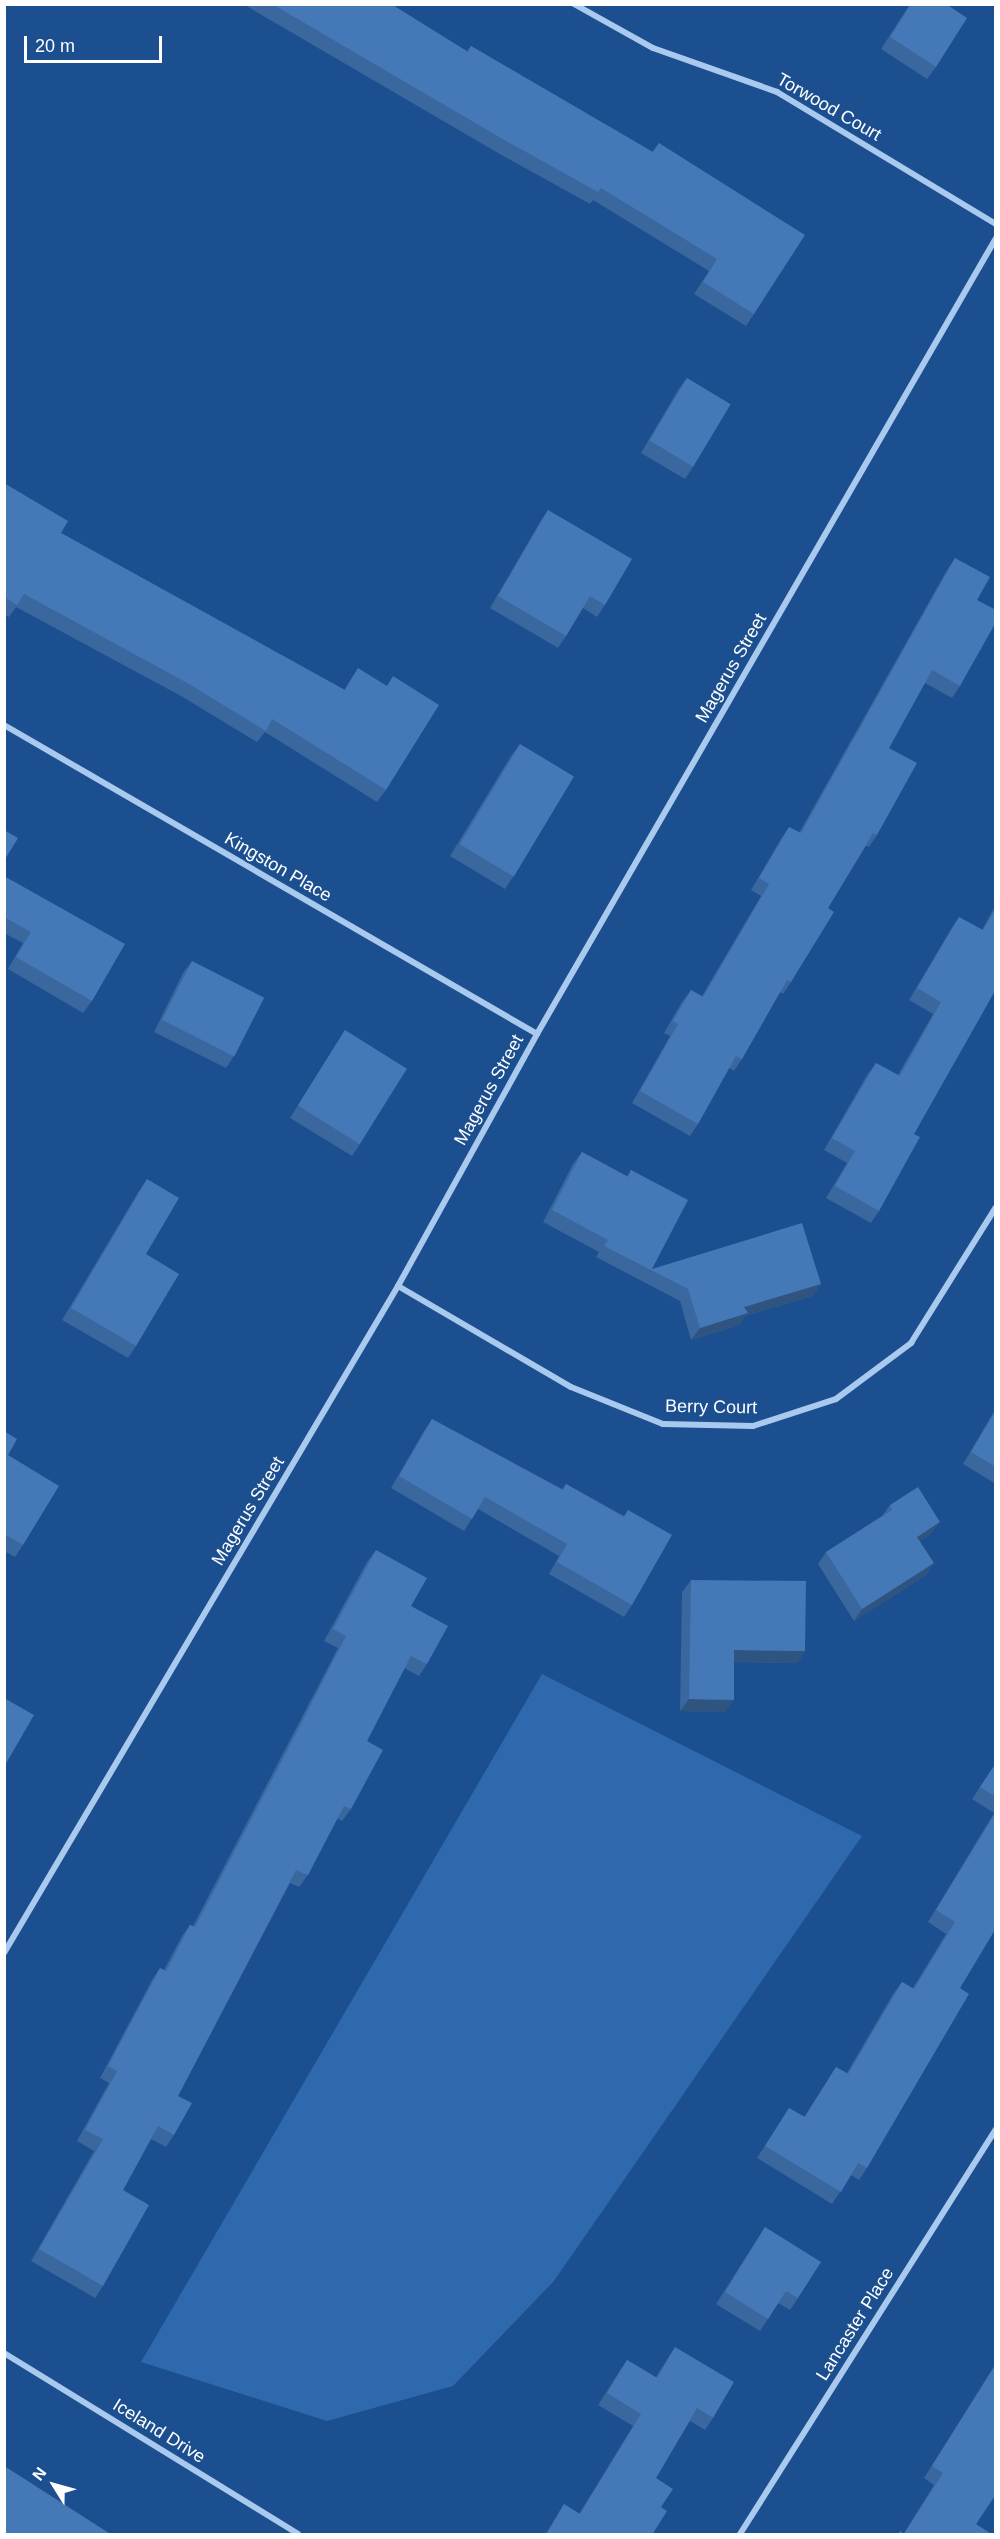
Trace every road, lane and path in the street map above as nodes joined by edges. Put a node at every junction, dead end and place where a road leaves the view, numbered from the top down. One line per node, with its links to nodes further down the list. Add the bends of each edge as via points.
1 (574, 4): 2 (street, Torwood Court, via 653,48 777,92)
2 (996, 224)
3 (996, 238): 5 (street, Magerus Street)
4 (4, 725): 5 (street, Kingston Place)
5 (537, 1034): 7 (street, Magerus Street)
6 (996, 1207): 7 (street, Berry Court, via 911,1344 836,1400 753,1426 663,1424 571,1387)
7 (398, 1286): 8 (street, Magerus Street)
8 (4, 1953)
9 (996, 2130): 12 (street, Lancaster Place)
10 (4, 2353): 11 (street, Iceland Drive)
11 (298, 2535)
12 (740, 2535)

